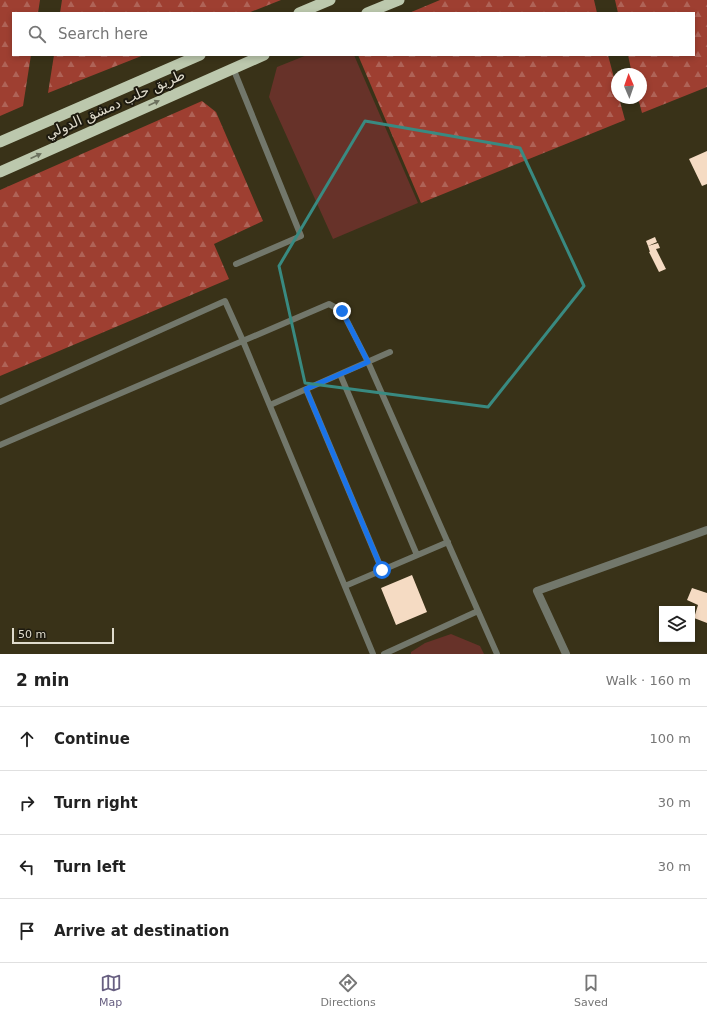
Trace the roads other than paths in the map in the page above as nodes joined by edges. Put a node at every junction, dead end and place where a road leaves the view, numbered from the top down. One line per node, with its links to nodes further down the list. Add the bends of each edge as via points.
1 (330, 0): 3 (highway)
2 (399, 0): 4 (highway)
3 (301, 12)
4 (369, 12)
5 (198, 56): 8 (highway)
6 (262, 56): 7 (highway, طريق حلب دمشق الدولي)
7 (234, 68): 9 (highway, طريق حلب دمشق الدولي, one-way to 7); 10 (lane, via 301,236)
8 (0, 142)
9 (0, 172)
10 (236, 264)
11 (243, 341): 13 (lane, via 329,304 342,311); 16 (lane, via 225,301); 17 (lane); 18 (lane)
12 (390, 352): 13 (lane)
13 (368, 362): 14 (lane); 20 (lane)
14 (340, 374): 15 (lane); 21 (lane)
15 (306, 389): 17 (lane); 22 (lane)
16 (0, 402)
17 (270, 405): 23 (lane)
18 (0, 445)
19 (707, 530): 28 (street, via 537,591)
20 (448, 542): 21 (lane); 24 (lane)
21 (417, 555): 22 (lane)
22 (382, 570): 23 (lane)
23 (345, 586): 25 (lane)
24 (478, 611): 26 (lane); 27 (lane)
25 (373, 654)
26 (384, 654)
27 (497, 654)
28 (566, 654)

